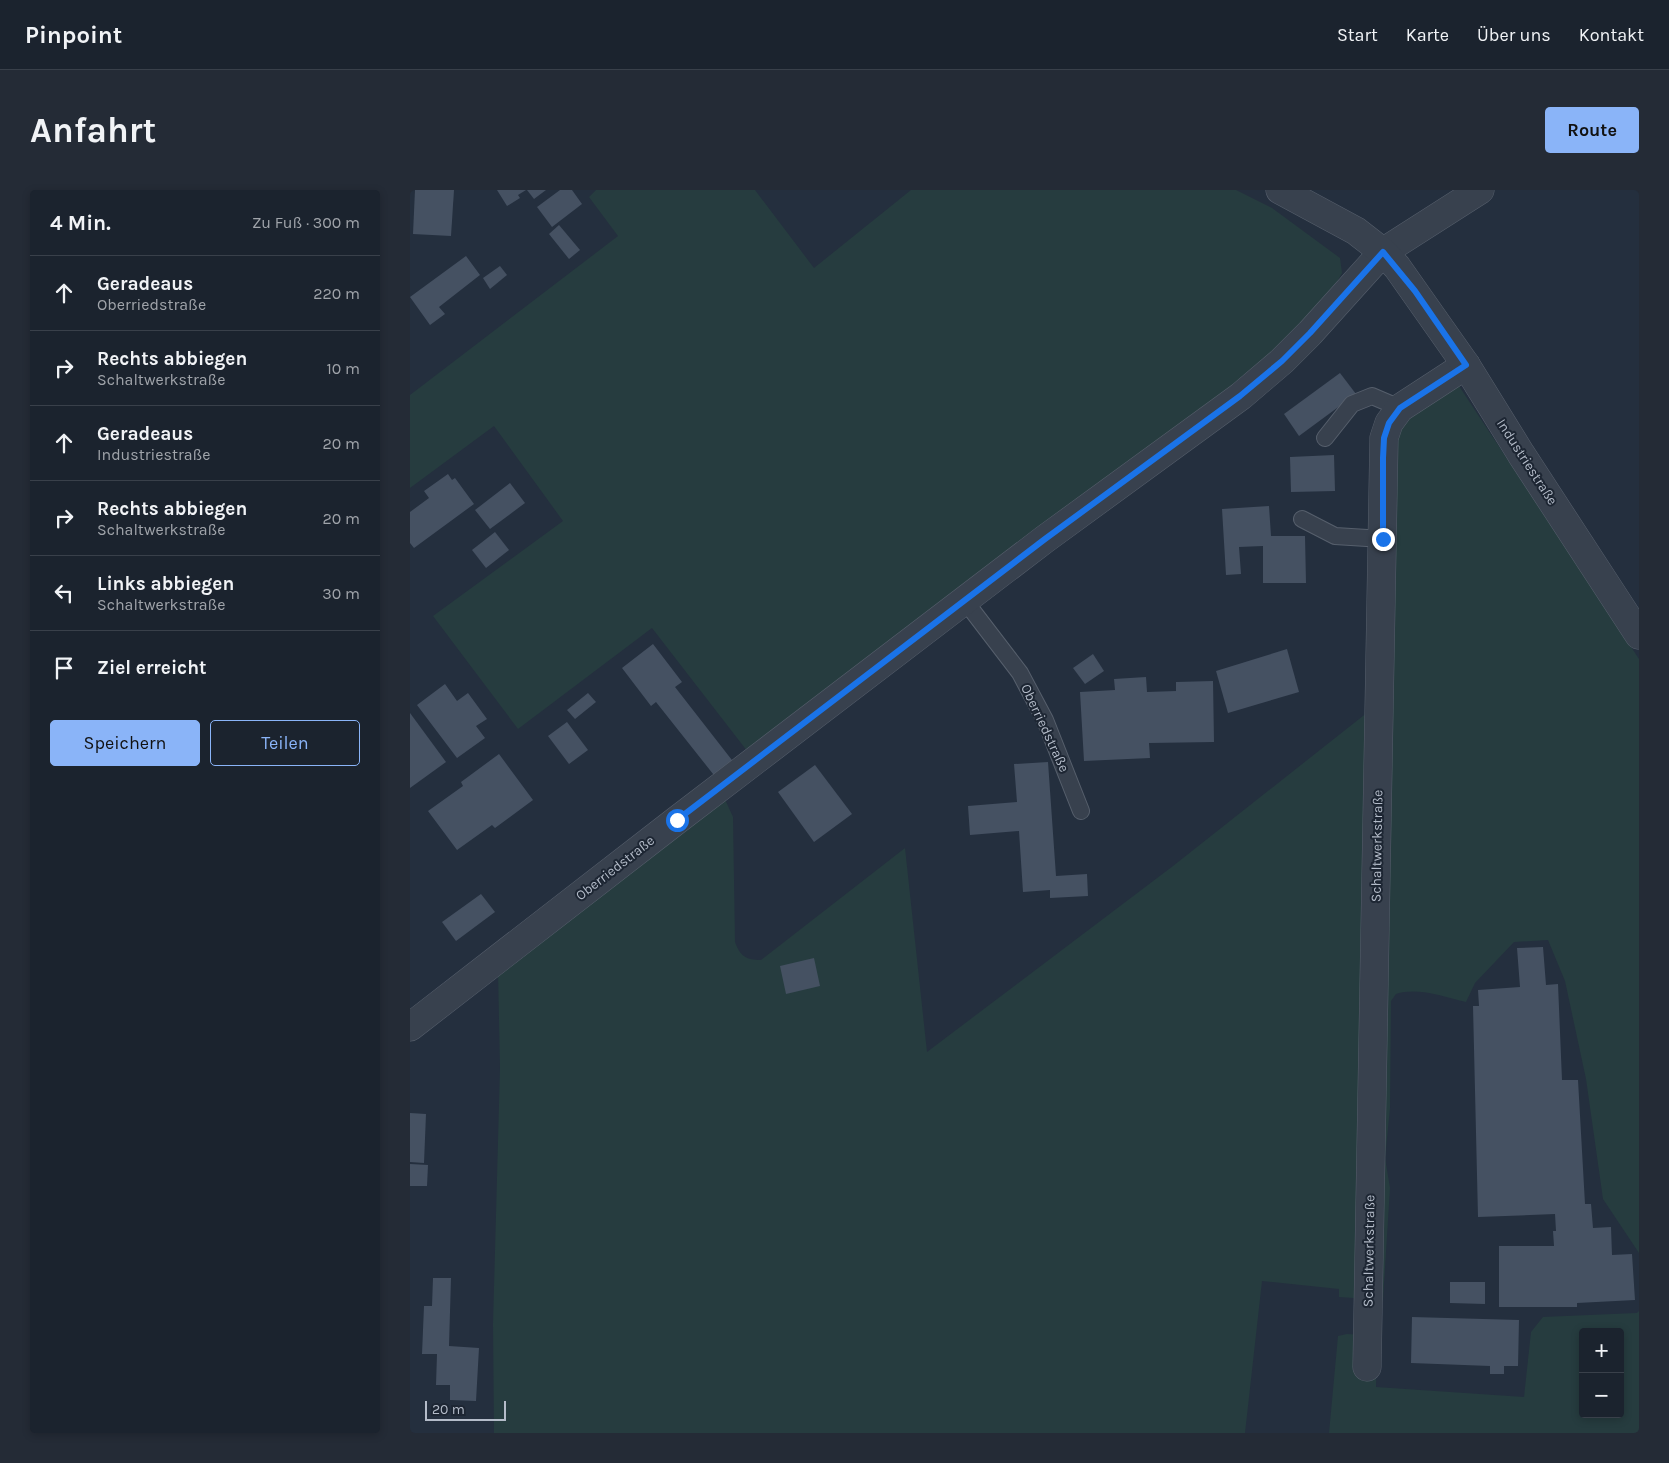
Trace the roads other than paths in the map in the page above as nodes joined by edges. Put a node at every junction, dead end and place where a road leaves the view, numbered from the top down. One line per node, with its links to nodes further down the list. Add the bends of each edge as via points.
1 (1280, 190): 3 (street, via 1356,231)
2 (1480, 190): 3 (street, Oberriedstraße)
3 (1383, 252): 4 (street, Industriestraße, via 1415,291); 9 (street, Oberriedstraße, via 1282,361 1240,396)
4 (1466, 365): 5 (street, Schaltwerkstraße); 10 (street, Industriestraße)
5 (1400, 408): 6 (lane, via 1372,396 1358,401); 8 (street, Schaltwerkstraße, via 1389,423 1384,438)
6 (1324, 438)
7 (1302, 519): 8 (lane, via 1335,536)
8 (1383, 539): 13 (street, Schaltwerkstraße)
9 (965, 601): 11 (lane, Oberriedstraße, via 1020,673 1045,720); 12 (street, Oberriedstraße)
10 (1639, 634)
11 (1081, 812)
12 (410, 1027)
13 (1367, 1367)

